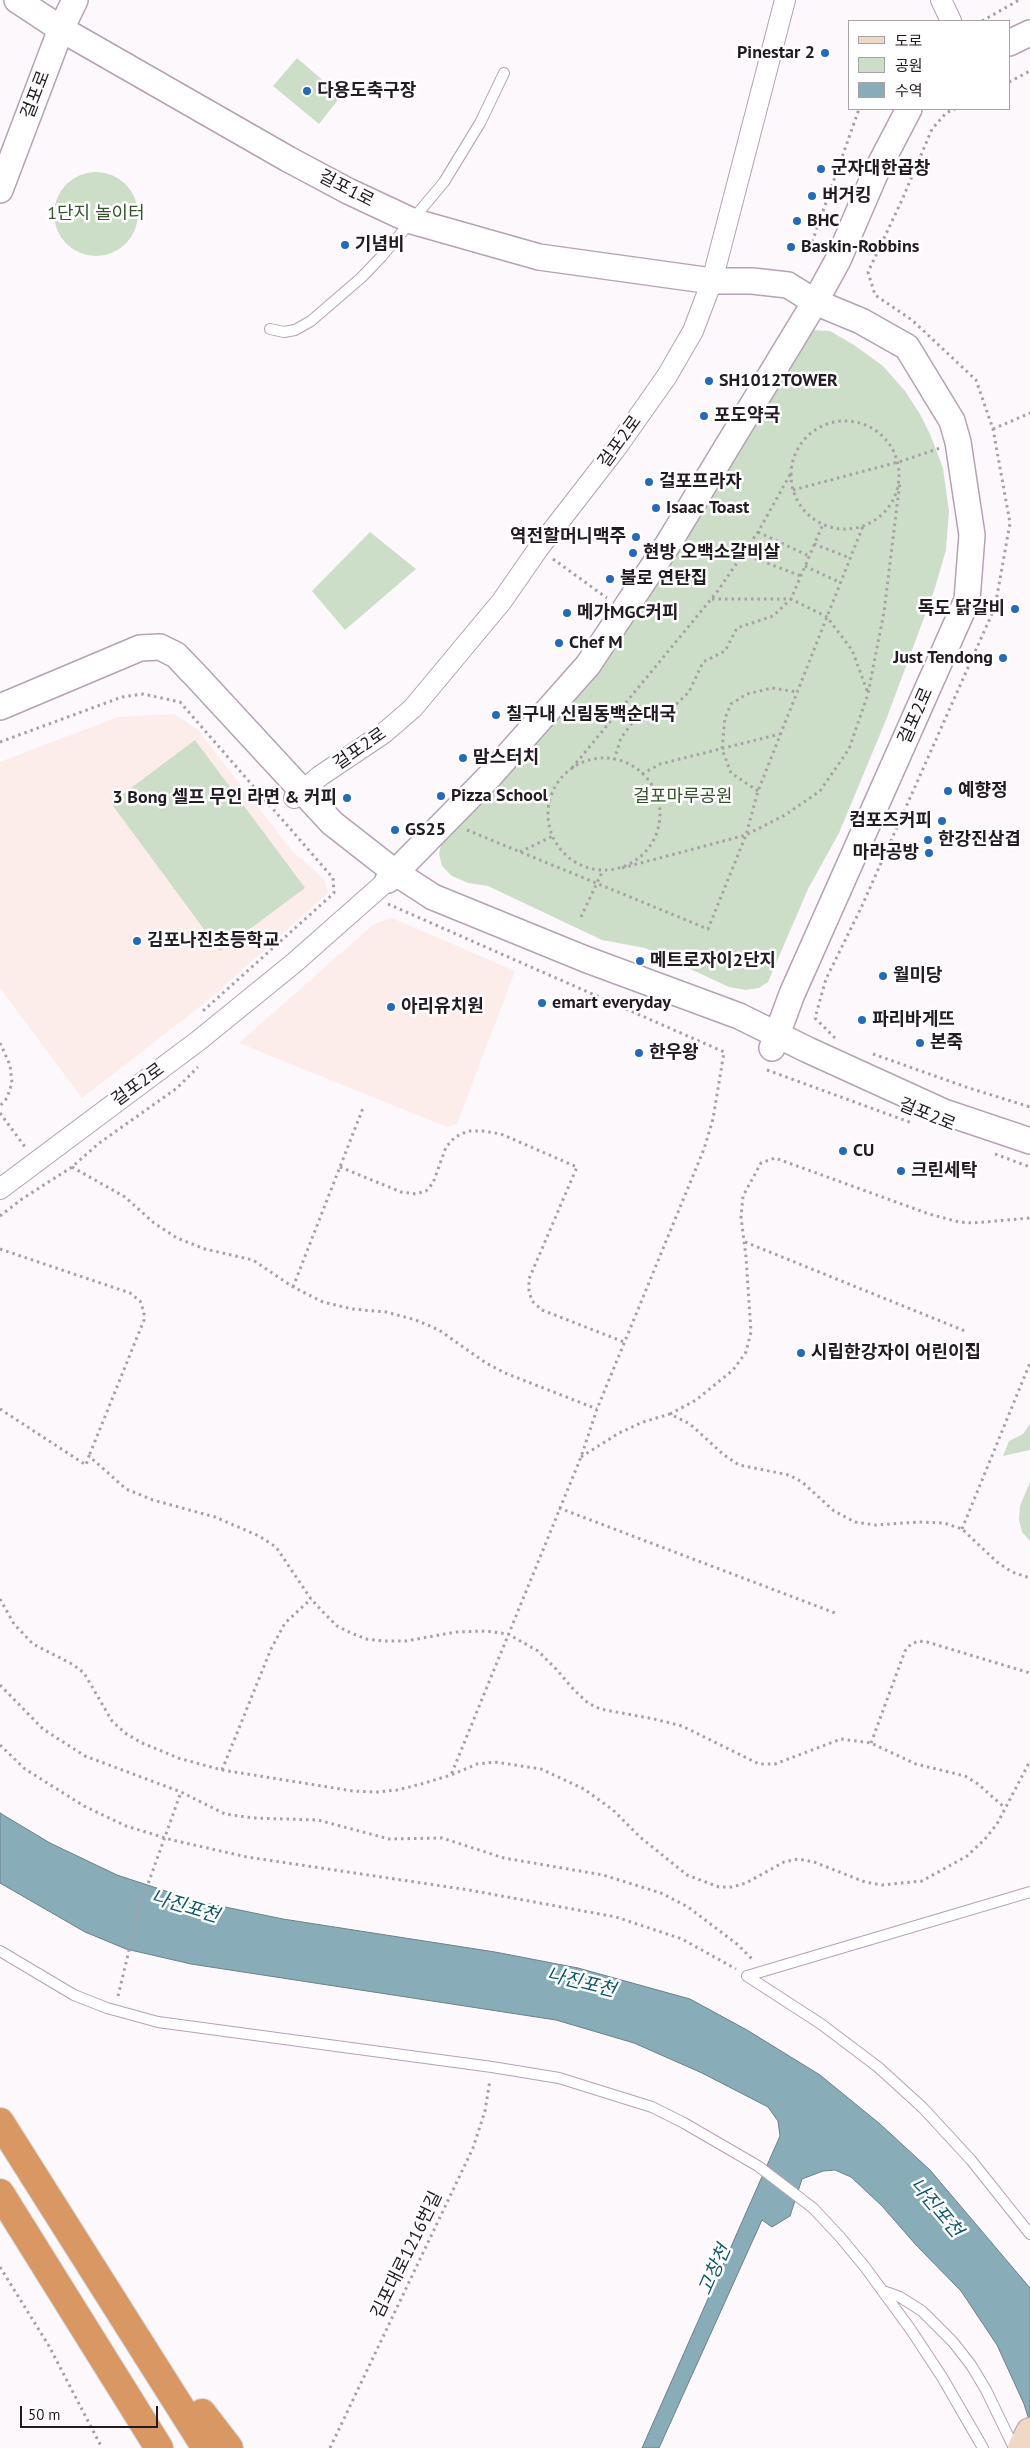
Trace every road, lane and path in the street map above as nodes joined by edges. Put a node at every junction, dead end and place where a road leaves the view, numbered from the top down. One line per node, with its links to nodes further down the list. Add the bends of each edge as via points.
1 (16, 0): 8 (street, 걸포1로)
2 (75, 0): 8 (street, 걸포로)
3 (785, 0): 20 (street, 걸포2로)
4 (941, 0): 6 (street)
5 (1020, 0): 7 (path)
6 (951, 20)
7 (984, 20)
8 (61, 29): 17 (street, 걸포로); 18 (street, 걸포1로, via 288,159)
9 (1030, 33): 10 (street)
10 (1010, 43)
11 (1030, 71): 13 (path)
12 (504, 73): 18 (lane, via 465,150)
13 (1010, 81)
14 (859, 110): 19 (path)
15 (908, 110): 21 (street, 걸포2로)
16 (953, 110): 23 (path, via 932,129 868,272 875,295 912,320 976,380 993,429)
17 (0, 190)
18 (412, 222): 20 (street, 걸포1로, via 540,257); 22 (lane, via 362,277 311,321 295,330)
19 (810, 248)
20 (712, 281): 21 (street, 걸포1로, via 788,285); 33 (street, 걸포2로, via 693,331 666,376 617,447)
21 (815, 302): 42 (street, 걸포2로, via 668,544); 70 (street, 걸포2로, via 861,320 908,348 952,421 972,535 967,600 792,994)
22 (270, 329)
23 (1030, 413)
24 (940, 448): 25 (path)
25 (898, 462): 26 (path, via 892,446 880,433 865,424 848,420 831,422 803,441 794,456); 27 (path); 28 (path)
26 (791, 473): 28 (path); 31 (path)
27 (900, 481): 30 (path, via 895,499 884,514); 45 (path, via 884,612)
28 (793, 490): 29 (path, via 801,507)
29 (823, 524): 30 (path, via 850,530); 32 (path)
30 (863, 526): 36 (path)
31 (758, 532): 34 (path); 35 (path)
32 (814, 544): 35 (path); 36 (path)
33 (538, 549): 42 (path); 55 (street, 걸포2로, via 502,602 413,708 384,733)
34 (743, 554): 38 (path); 40 (path)
35 (809, 556): 37 (path)
36 (850, 558): 39 (path)
37 (805, 566): 38 (path); 39 (path)
38 (801, 576): 41 (path)
39 (840, 583): 43 (path)
40 (711, 599): 41 (path); 52 (path)
41 (791, 600): 43 (path); 51 (path, via 773,616 737,628 725,651 703,662 689,692 666,714 632,723 621,738)
42 (624, 610): 62 (street, 걸포2로, via 576,679 488,778)
43 (827, 617): 44 (path); 45 (path, via 852,650)
44 (797, 692): 48 (path); 50 (path, via 772,688 746,694 731,704)
45 (868, 694): 57 (path, via 849,749 820,790 785,815)
46 (0, 707): 55 (street, via 140,648 160,647 176,655)
47 (0, 720): 55 (street, via 130,665 148,661 164,664 181,674)
48 (781, 734): 50 (path); 54 (path)
49 (0, 742): 67 (path, via 122,696 143,694 180,702 333,878 334,893)
50 (722, 749): 53 (path, via 660,764); 54 (path, via 731,773)
51 (614, 760): 52 (path, via 589,760); 53 (path, via 626,763)
52 (572, 768): 58 (path, via 559,781 551,797 548,814)
53 (642, 774): 60 (path, via 654,789 659,807 659,827 652,844 639,858)
54 (758, 791): 57 (path)
55 (297, 794): 62 (street, 걸포2로)
56 (462, 828): 59 (path)
57 (746, 835): 60 (path); 63 (path, via 708,929)
58 (553, 836): 59 (path); 61 (path, via 559,847 582,867)
59 (519, 852): 63 (path)
60 (622, 868): 61 (path)
61 (604, 870): 63 (path)
62 (392, 877): 70 (street, 걸포2로, via 585,959 739,1016); 84 (street, 걸포2로, via 198,1041)
63 (596, 884): 66 (path)
64 (381, 905): 90 (path, via 388,904 724,1052 704,1149)
65 (861, 908): 68 (path, via 826,979 818,1003 816,1018)
66 (581, 917)
67 (196, 1017)
68 (838, 1042)
69 (0, 1043): 72 (path, via 10,1065 12,1083 7,1098)
70 (772, 1051): 76 (path); 77 (street, 걸포2로, via 808,1050 944,1112); 80 (street, 걸포2로, via 936,1120)
71 (866, 1051): 73 (path)
72 (0, 1106)
73 (1030, 1106)
74 (363, 1108): 82 (path)
75 (0, 1113): 78 (path, via 24,1148)
76 (919, 1126)
77 (1030, 1141)
78 (32, 1142)
79 (993, 1153): 83 (path)
80 (1030, 1153)
81 (72, 1167): 88 (path, via 125,1197 177,1238 205,1249 253,1260)
82 (340, 1167): 88 (path); 90 (path, via 401,1192 416,1194 433,1183 446,1147 456,1137 468,1131 484,1130 501,1134 577,1167 529,1279 529,1291 532,1301 542,1310)
83 (1030, 1167)
84 (0, 1189)
85 (1030, 1218): 86 (path, via 959,1222 775,1158 761,1163 743,1196)
86 (744, 1242): 89 (path); 94 (path, via 751,1332 746,1352 733,1370 696,1400)
87 (0, 1249): 95 (path, via 130,1294 140,1301 144,1320)
88 (292, 1287): 93 (path, via 323,1302 416,1320 439,1330 505,1373)
89 (965, 1331)
90 (624, 1342): 93 (path)
91 (1030, 1363): 98 (path)
92 (0, 1409): 95 (path, via 86,1465)
93 (597, 1409): 96 (path)
94 (670, 1414): 96 (path, via 619,1433); 98 (path, via 690,1424 724,1456 739,1465 789,1475 802,1482 834,1511 855,1522 875,1525 944,1523)
95 (89, 1456): 101 (path, via 126,1490 215,1517 259,1536 276,1547)
96 (581, 1457): 97 (path)
97 (559, 1508): 102 (path); 103 (path)
98 (962, 1529): 99 (path, via 997,1562)
99 (1030, 1578)
100 (0, 1599): 109 (path, via 14,1624 33,1644 84,1673 112,1721 125,1732 178,1758)
101 (311, 1599): 103 (path, via 337,1626 366,1639 406,1641 456,1632); 109 (path, via 285,1623 271,1649)
102 (835, 1614)
103 (508, 1634): 106 (path, via 538,1651 588,1703 600,1710 682,1726 759,1764 775,1764 841,1739); 110 (path)
104 (1030, 1673): 106 (path, via 927,1642 911,1644 905,1651)
105 (0, 1684): 111 (path, via 43,1729 85,1756)
106 (871, 1743): 112 (path, via 916,1764 965,1776)
107 (0, 1745): 113 (path, via 25,1769 84,1806 126,1826)
108 (1030, 1761): 112 (path)
109 (222, 1770): 110 (path, via 353,1791 378,1792)
110 (452, 1775): 112 (path, via 477,1764 495,1762 541,1769 564,1779 613,1810 640,1838 687,1875 719,1887 746,1883 784,1862 798,1859 865,1882 882,1885 922,1881 967,1856 997,1824)
111 (180, 1792): 113 (path); 116 (path, via 225,1814 318,1820 389,1839 442,1838 504,1858 603,1875 662,1893 737,1944)
112 (1005, 1808)
113 (164, 1838): 117 (path, via 247,1857 469,1890 616,1917 682,1939); 118 (path, via 140,1909)
114 (1030, 1892): 116 (lane)
115 (0, 1951): 118 (lane, via 57,1986)
116 (765, 1971): 117 (lane)
117 (747, 1976): 122 (lane, via 821,2024 878,2067 923,2108 971,2160)
118 (115, 2010): 119 (lane, via 189,2027)
119 (492, 2067): 124 (lane, via 559,2078 652,2107 758,2166 804,2200 841,2238); 131 (path, 김포대로1216번길, via 485,2111 473,2148)
120 (0, 2122): 125 (highway)
121 (0, 2193): 129 (highway)
122 (1030, 2234)
123 (0, 2267): 128 (path, via 49,2346)
124 (882, 2291): 132 (lane, via 942,2377); 133 (lane, via 900,2297 922,2311 952,2342 986,2390)
125 (114, 2301): 127 (highway); 130 (highway)
126 (1030, 2432): 134 (main road)
127 (203, 2441)
128 (102, 2448)
129 (159, 2448)
130 (229, 2448)
131 (330, 2448)
132 (983, 2448)
133 (1014, 2448)
134 (1022, 2448)

